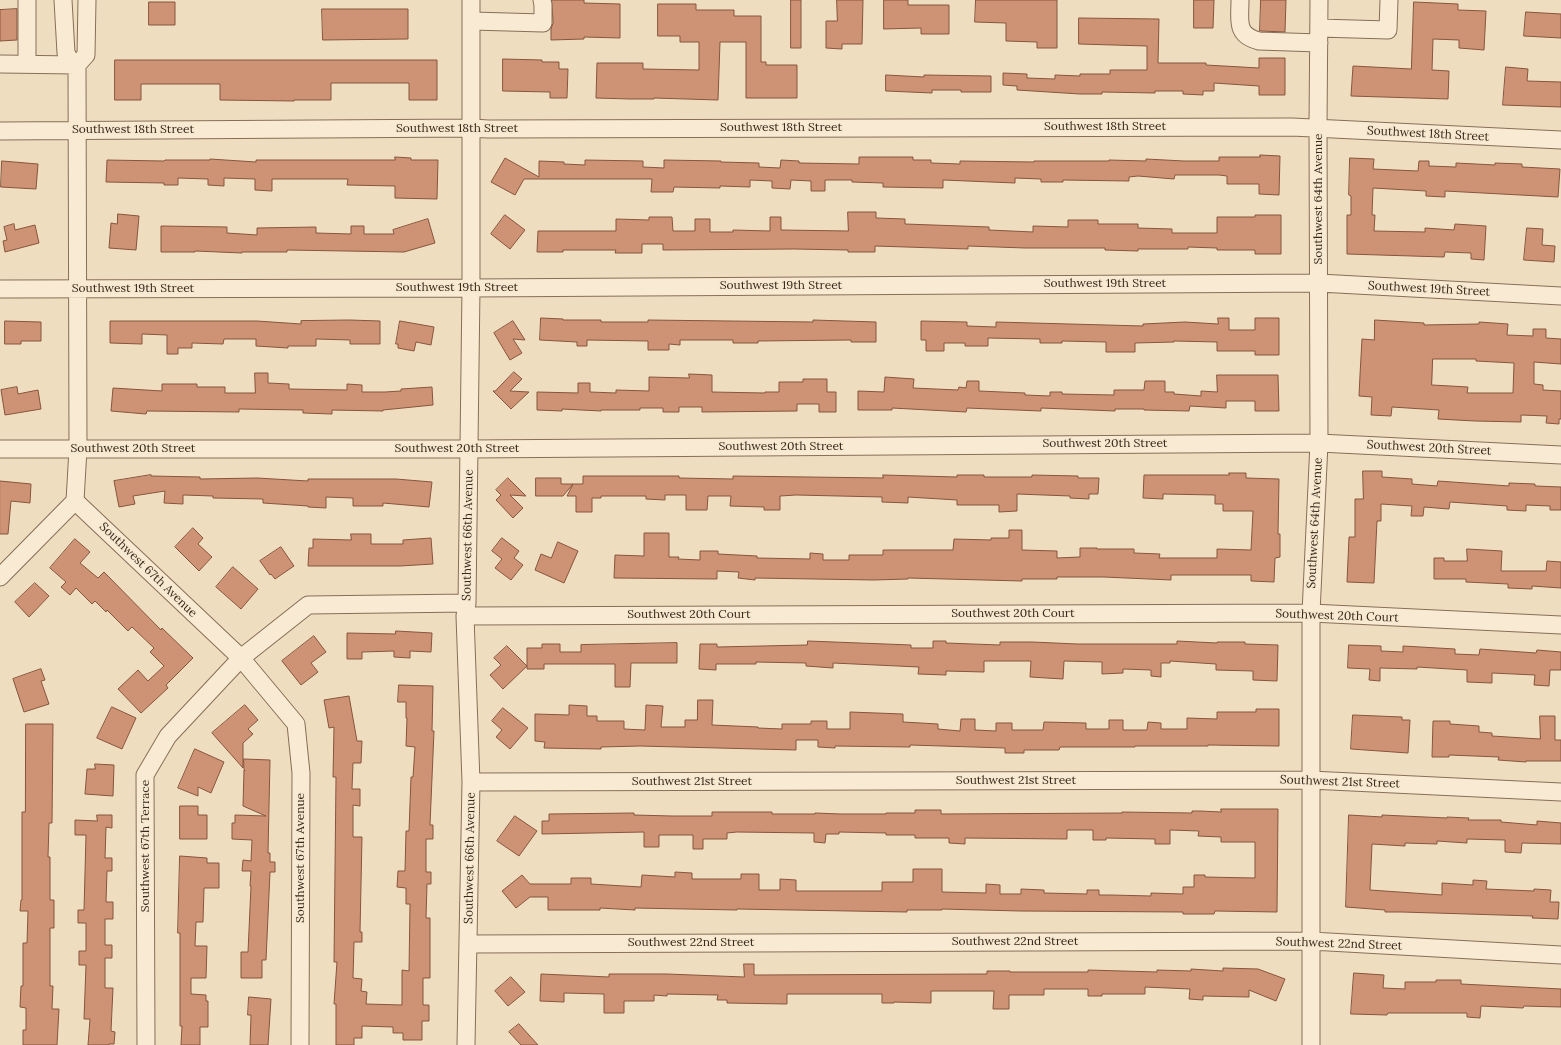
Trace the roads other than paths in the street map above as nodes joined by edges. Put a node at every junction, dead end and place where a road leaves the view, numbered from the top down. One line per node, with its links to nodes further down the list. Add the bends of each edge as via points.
1 (27, 0): 12 (street)
2 (63, 0): 13 (street, via 66,53)
3 (87, 0): 13 (street, via 86,55)
4 (471, 0): 9 (street, Southwest 66th Avenue)
5 (542, 0): 9 (street, via 543,23)
6 (1240, 0): 10 (street, via 1240,27 1252,39 1260,41)
7 (1319, 0): 10 (street, Southwest 64th Avenue)
8 (1389, 0): 10 (street, via 1388,30)
9 (472, 21): 14 (street, Southwest 66th Avenue)
10 (1319, 36): 15 (street, Southwest 64th Avenue)
11 (0, 64): 12 (street)
12 (28, 64): 13 (street)
13 (77, 65): 16 (street)
14 (472, 128): 15 (street, Southwest 18th Street); 16 (street, Southwest 18th Street); 20 (street, Southwest 66th Avenue)
15 (1318, 128): 18 (street, Southwest 18th Street); 19 (street, Southwest 64th Avenue)
16 (78, 130): 17 (street, Southwest 18th Street); 22 (street)
17 (0, 131)
18 (1561, 140)
19 (1319, 283): 20 (street, Southwest 19th Street); 23 (street, Southwest 19th Street); 24 (street, Southwest 64th Avenue)
20 (471, 288): 22 (street, Southwest 19th Street); 27 (street, Southwest 66th Avenue)
21 (0, 289): 22 (street, Southwest 19th Street)
22 (78, 290): 26 (street)
23 (1561, 296)
24 (1319, 443): 27 (street, Southwest 20th Street); 28 (street, Southwest 20th Street); 32 (street, Southwest 64th Avenue)
25 (0, 449): 26 (street, Southwest 20th Street)
26 (78, 449): 27 (street, Southwest 20th Street); 29 (street)
27 (470, 449): 31 (street, Southwest 66th Avenue)
28 (1561, 455)
29 (76, 501): 30 (street); 34 (street, Southwest 67th Avenue)
30 (0, 577)
31 (466, 609): 32 (street, Southwest 20th Court); 34 (street, Southwest 20th Court, via 308,605); 36 (street, Southwest 66th Avenue)
32 (1311, 613): 33 (street, Southwest 20th Court); 35 (street, Southwest 64th Avenue)
33 (1561, 625)
34 (241, 658): 41 (street, Southwest 67th Terrace, via 168,736 145,775); 42 (street, Southwest 67th Avenue, via 296,724 302,772)
35 (1310, 780): 36 (street, Southwest 21st Street); 37 (street, Southwest 21st Street); 38 (street, Southwest 64th Avenue)
36 (471, 782): 39 (street, Southwest 66th Avenue)
37 (1561, 792)
38 (1311, 941): 39 (street, Southwest 22nd Street); 40 (street, Southwest 22nd Street); 44 (street, Southwest 64th Avenue)
39 (468, 944): 43 (street, Southwest 66th Avenue)
40 (1561, 955)
41 (146, 1045)
42 (300, 1045)
43 (466, 1045)
44 (1311, 1045)

